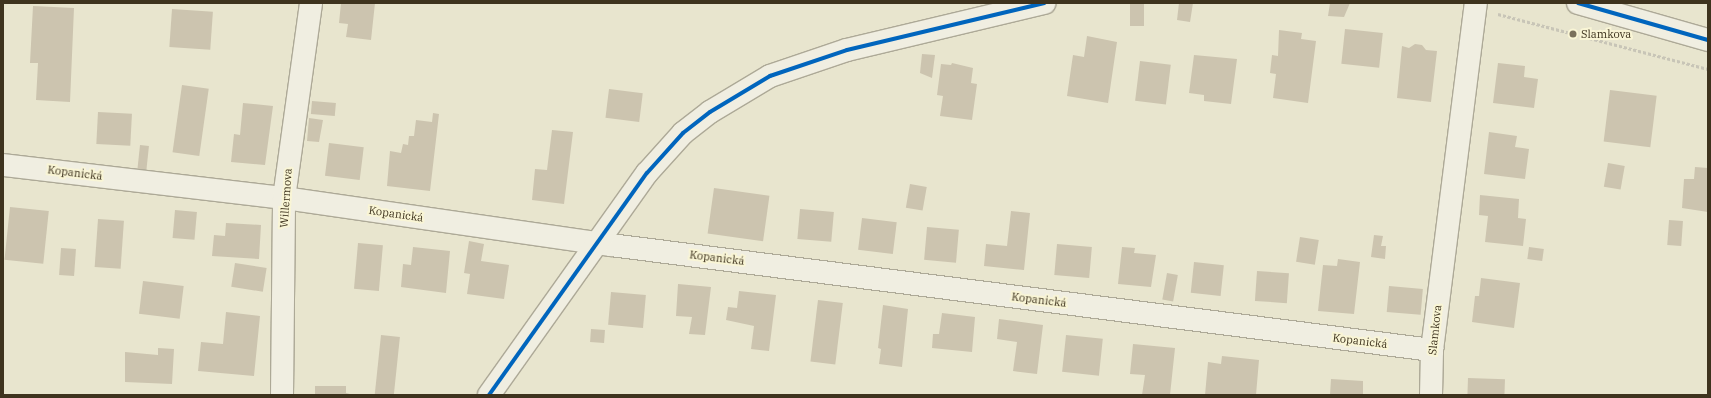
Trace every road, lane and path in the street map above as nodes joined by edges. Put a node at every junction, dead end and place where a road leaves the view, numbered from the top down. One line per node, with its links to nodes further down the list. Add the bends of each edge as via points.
1 (311, 3): 8 (street, Willermova)
2 (1044, 3): 9 (street, via 847,50 770,76 710,112 683,133 647,173)
3 (1578, 3): 5 (street)
4 (1476, 6): 6 (path); 10 (street, Slamkova)
5 (1708, 40)
6 (1708, 69)
7 (3, 165): 8 (street, Kopanická)
8 (284, 198): 9 (street, Kopanická); 11 (street, Willermova)
9 (596, 242): 10 (street, Kopanická); 12 (street)
10 (1432, 350): 13 (street, Slamkova)
11 (282, 395)
12 (489, 395)
13 (1431, 395)

